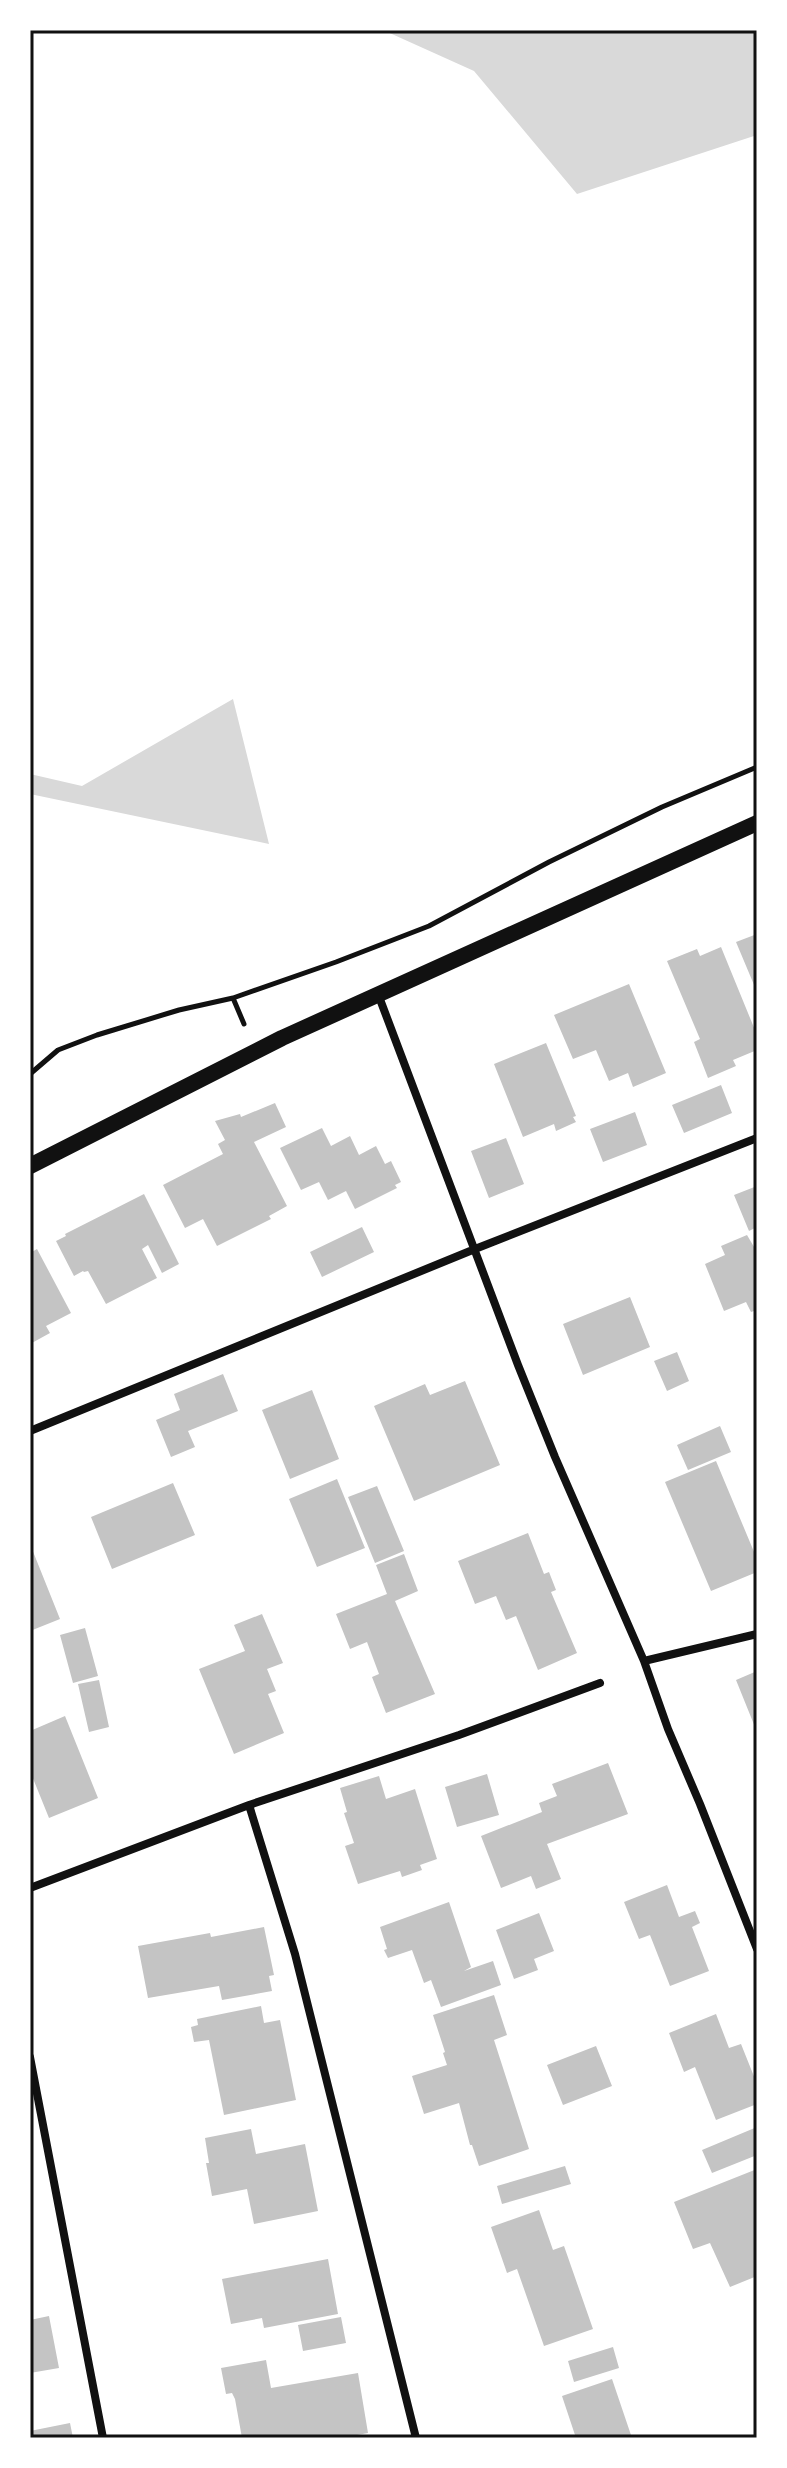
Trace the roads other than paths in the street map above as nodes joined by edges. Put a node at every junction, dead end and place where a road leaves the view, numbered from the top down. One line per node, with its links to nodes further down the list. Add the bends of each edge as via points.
1 (757, 823): 2 (main road)
2 (377, 993): 4 (main road); 5 (street)
3 (757, 1138): 5 (street)
4 (30, 1166)
5 (475, 1249): 6 (street); 8 (street, via 555,1457)
6 (30, 1431)
7 (757, 1634): 8 (street)
8 (644, 1661): 12 (street)
9 (600, 1683): 10 (street)
10 (249, 1805): 11 (street); 15 (street, via 295,1954)
11 (30, 1888)
12 (757, 1949)
13 (30, 2057): 14 (street)
14 (103, 2438)
15 (416, 2438)

